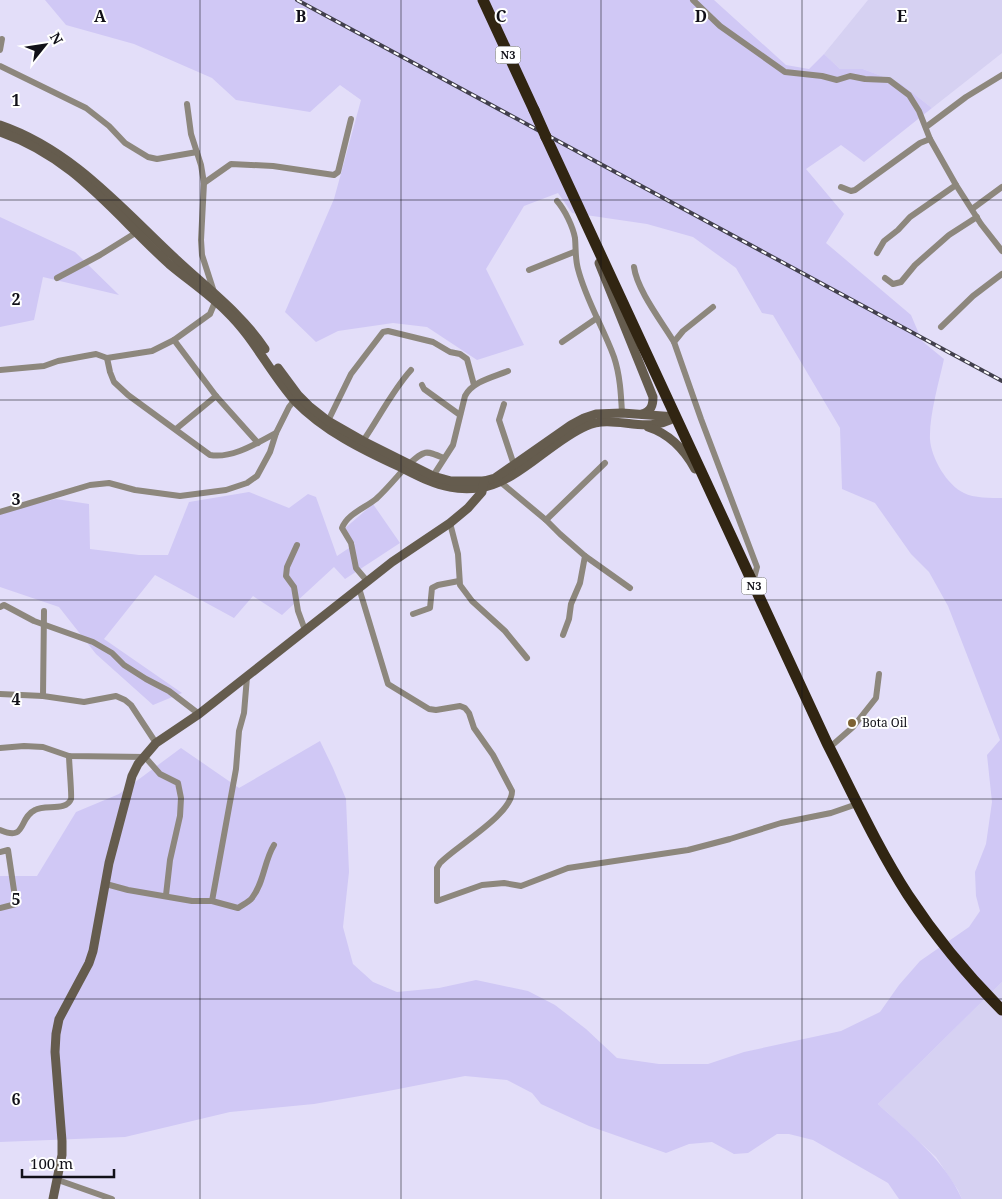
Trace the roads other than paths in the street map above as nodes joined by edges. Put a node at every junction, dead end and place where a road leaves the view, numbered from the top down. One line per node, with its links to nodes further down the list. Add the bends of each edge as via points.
1 (483, 0): 18 (highway, N3, bridge)
2 (693, 0): 10 (street, via 720,26 785,72 837,80 850,76 890,80 908,95)
3 (2, 39): 4 (street)
4 (0, 50)
5 (0, 66): 13 (street, via 86,108 125,143 148,157 157,159)
6 (1002, 75): 10 (street)
7 (187, 104): 13 (street)
8 (351, 119): 14 (street, via 338,172 334,175 231,164)
9 (0, 125): 31 (street, via 39,142 68,160)
10 (926, 127): 12 (street)
11 (0, 132): 22 (street, via 28,144 71,171)
12 (930, 139): 15 (street); 16 (street, via 855,190)
13 (196, 152): 14 (street)
14 (204, 182): 31 (street, via 202,255)
15 (956, 185): 20 (street); 25 (street, via 910,218 884,241)
16 (841, 187)
17 (1002, 187): 20 (street)
18 (574, 198): 49 (street, via 653,396 652,407); 51 (highway, N3)
19 (557, 201): 24 (street, via 572,229)
20 (972, 209): 21 (street)
21 (977, 217): 23 (street); 30 (street, via 948,235 901,282 893,284)
22 (137, 232): 29 (street); 32 (street)
23 (1002, 251)
24 (574, 252): 27 (street); 34 (street)
25 (877, 253)
26 (634, 267): 38 (street, via 651,305)
27 (529, 270)
28 (1002, 274): 35 (street)
29 (57, 278)
30 (886, 278)
31 (214, 292): 32 (street); 46 (street, via 259,340)
32 (215, 302): 36 (street, via 210,314); 46 (street, via 239,325)
33 (713, 307): 38 (street)
34 (596, 318): 37 (street); 48 (street, via 620,380)
35 (941, 327)
36 (174, 340): 39 (street, via 152,351); 45 (street)
37 (562, 342)
38 (674, 342): 73 (street, via 757,567)
39 (107, 358): 40 (street, via 96,354 44,366); 54 (street, via 114,382)
40 (0, 370)
41 (411, 370): 56 (street, via 397,386)
42 (508, 370): 44 (street)
43 (422, 385): 50 (street)
44 (474, 385): 50 (street, via 465,396); 52 (street, via 467,359 460,354 433,342 383,332 351,374)
45 (216, 396): 54 (street); 57 (street)
46 (296, 397): 52 (street); 55 (street); 61 (street, via 327,428 354,444)
47 (504, 404): 60 (street, via 499,420)
48 (622, 413): 49 (street); 60 (street, via 596,414 571,424)
49 (642, 414): 51 (street)
50 (460, 415): 58 (street, via 453,445)
51 (676, 417): 53 (street, via 665,423); 65 (highway, N3)
52 (328, 421): 56 (street)
53 (641, 425): 63 (street, via 590,424); 65 (street, via 664,434 676,443)
54 (176, 428): 57 (street, via 210,455 219,456)
55 (276, 433): 57 (street); 66 (street, via 257,476 226,490 180,496 109,483 90,485)
56 (363, 442): 61 (street)
57 (258, 443)
58 (444, 458): 61 (street, via 429,451 422,452); 62 (street)
59 (605, 463): 67 (street)
60 (514, 465): 63 (street)
61 (406, 466): 62 (street); 64 (street, via 437,484 452,488); 71 (street, via 376,499 352,515 342,528 351,543 356,568)
62 (434, 476): 64 (street)
63 (497, 480): 64 (street); 67 (street)
64 (484, 484): 68 (street, via 476,500)
65 (717, 505): 73 (highway, N3)
66 (0, 512)
67 (546, 520): 70 (street)
68 (450, 523): 71 (street); 72 (street, via 458,554)
69 (297, 545): 80 (street, via 286,576 294,588)
70 (585, 556): 75 (street); 81 (street)
71 (367, 581): 74 (street)
72 (459, 582): 78 (street, via 432,588 430,608); 82 (street)
73 (752, 583): 90 (highway, N3)
74 (358, 588): 80 (street); 93 (street, via 388,684 429,709 465,708 512,791 508,805 440,863 437,868 437,901 482,885 504,883 521,886 575,866 688,850)
75 (630, 588)
76 (0, 607): 79 (street, via 4,605)
77 (44, 611): 79 (street)
78 (413, 614)
79 (44, 625): 86 (street); 87 (street, via 112,652 124,665 169,691)
80 (305, 630): 84 (street)
81 (563, 635)
82 (527, 658)
83 (879, 674): 90 (street, via 876,698 853,727)
84 (247, 677): 87 (street); 99 (street, via 236,769)
85 (0, 694): 86 (street)
86 (43, 696): 88 (street, via 84,702 116,696 131,705)
87 (200, 714): 88 (street)
88 (156, 743): 92 (street)
89 (0, 748): 91 (street, via 42,747)
90 (829, 748): 93 (highway, N3)
91 (69, 756): 92 (street); 94 (street, via 72,797 68,804 35,810 16,833)
92 (145, 757): 97 (street, via 132,776); 98 (street, via 160,774 178,783 181,798)
93 (857, 804): 101 (highway, N3, via 890,866 914,902 957,961)
94 (0, 830)
95 (274, 844): 99 (street, via 251,899 238,908)
96 (0, 852): 100 (street, via 8,850 16,904)
97 (106, 884): 98 (street); 102 (street, via 93,951 59,1019 56,1034 62,1142)
98 (166, 896): 99 (street)
99 (212, 901)
100 (0, 908)
101 (1002, 1010)
102 (58, 1180): 103 (street); 104 (street)
103 (53, 1199)
104 (112, 1199)

